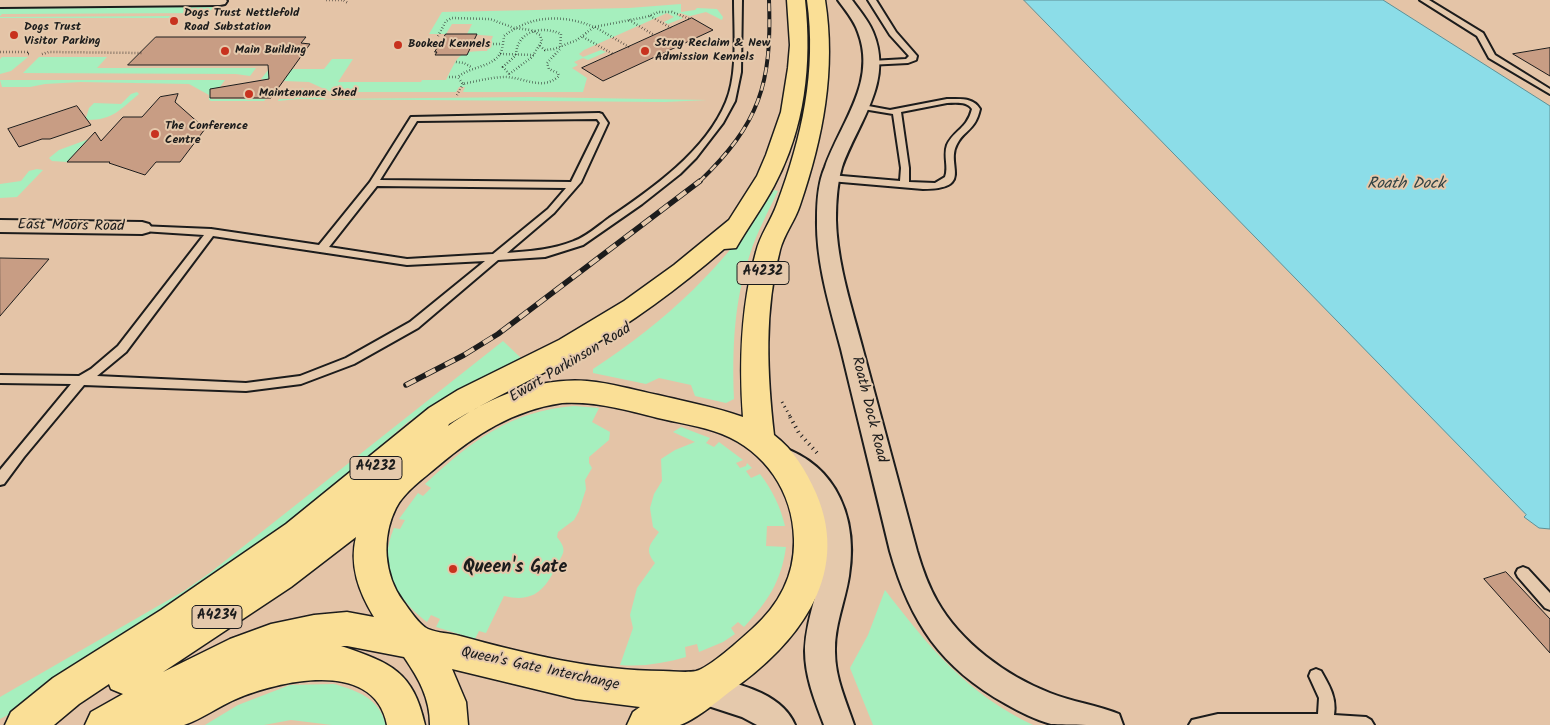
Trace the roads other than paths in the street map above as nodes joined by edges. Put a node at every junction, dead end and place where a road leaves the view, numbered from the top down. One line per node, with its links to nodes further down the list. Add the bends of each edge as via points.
1 (738, 0): 23 (lane, via 737,72 731,101 719,123 693,156 658,188 580,243 545,254)
2 (796, 0): 19 (main road, Ewart Parkinson Road / A4232, via 799,52 791,112 768,177)
3 (816, 0): 27 (main road, A4232, via 822,57 815,114 785,213 771,241 754,327 752,363)
4 (845, 0): 10 (street, Roath Dock Road, via 867,35)
5 (872, 0): 10 (lane, via 913,58 908,61)
6 (1424, 0): 11 (lane, via 1480,35 1492,56)
7 (75, 1): 8 (street); 9 (street)
8 (220, 1)
9 (0, 3)
10 (871, 62): 12 (street, Roath Dock Road, via 871,78)
11 (1550, 92)
12 (863, 107): 13 (lane); 14 (street, Roath Dock Road)
13 (897, 112): 17 (lane, via 905,168); 17 (lane, via 957,101 972,104 976,109 972,126 951,146 952,171 946,182 937,186)
14 (830, 178): 17 (lane); 46 (street, Roath Dock Road, via 827,231 831,262 902,542 924,603 936,625 984,672 1012,690 1062,713)
15 (374, 183): 16 (lane); 16 (lane, via 414,119 599,116 604,123); 22 (lane)
16 (574, 185): 23 (lane, via 551,211)
17 (904, 186)
18 (0, 226): 20 (street, East Moors Road)
19 (737, 226): 26 (main road, Ewart Parkinson Road / A4232, via 720,252 660,308 610,344); 37 (main road, A4232, via 661,288 608,324 468,398 424,427 281,546 174,622 66,691)
20 (142, 228): 21 (lane)
21 (211, 232): 22 (lane); 25 (lane, via 122,349 96,372)
22 (321, 250): 23 (lane, via 407,262)
23 (497, 257): 25 (lane, via 414,325 350,361 301,380 246,387)
24 (0, 379): 25 (lane)
25 (81, 380): 28 (lane)
26 (486, 414): 27 (main road, via 542,395 599,392 715,420 742,429); 29 (main road, via 422,462)
27 (769, 447): 34 (main road, via 800,487 806,505 811,544 805,582 788,614 764,644); 45 (street, via 820,487 830,505 838,557 836,578 821,628 820,661 822,677)
28 (0, 480)
29 (385, 496): 32 (main road, via 371,540 370,567 381,600); 38 (main road, A4234, via 280,576 169,649)
30 (1523, 574): 31 (lane)
31 (1550, 603)
32 (415, 642): 34 (main road, Queen's Gate Interchange, via 592,684); 39 (main road, A4234, via 347,629 271,641 242,651); 42 (main road, via 434,670 446,697)
33 (1316, 676): 36 (lane, via 1328,699 1328,712)
34 (701, 689): 43 (main road); 44 (street, via 764,711)
35 (170, 715): 40 (main road); 41 (main road, via 205,694 264,671 294,663 330,663 360,670 384,682 398,698)
36 (1323, 722): 47 (lane); 48 (lane)
37 (24, 725)
38 (41, 725)
39 (104, 725)
40 (145, 725)
41 (406, 725)
42 (450, 725)
43 (646, 725)
44 (780, 725)
45 (840, 725)
46 (1108, 725)
47 (1197, 725)
48 (1366, 725)

